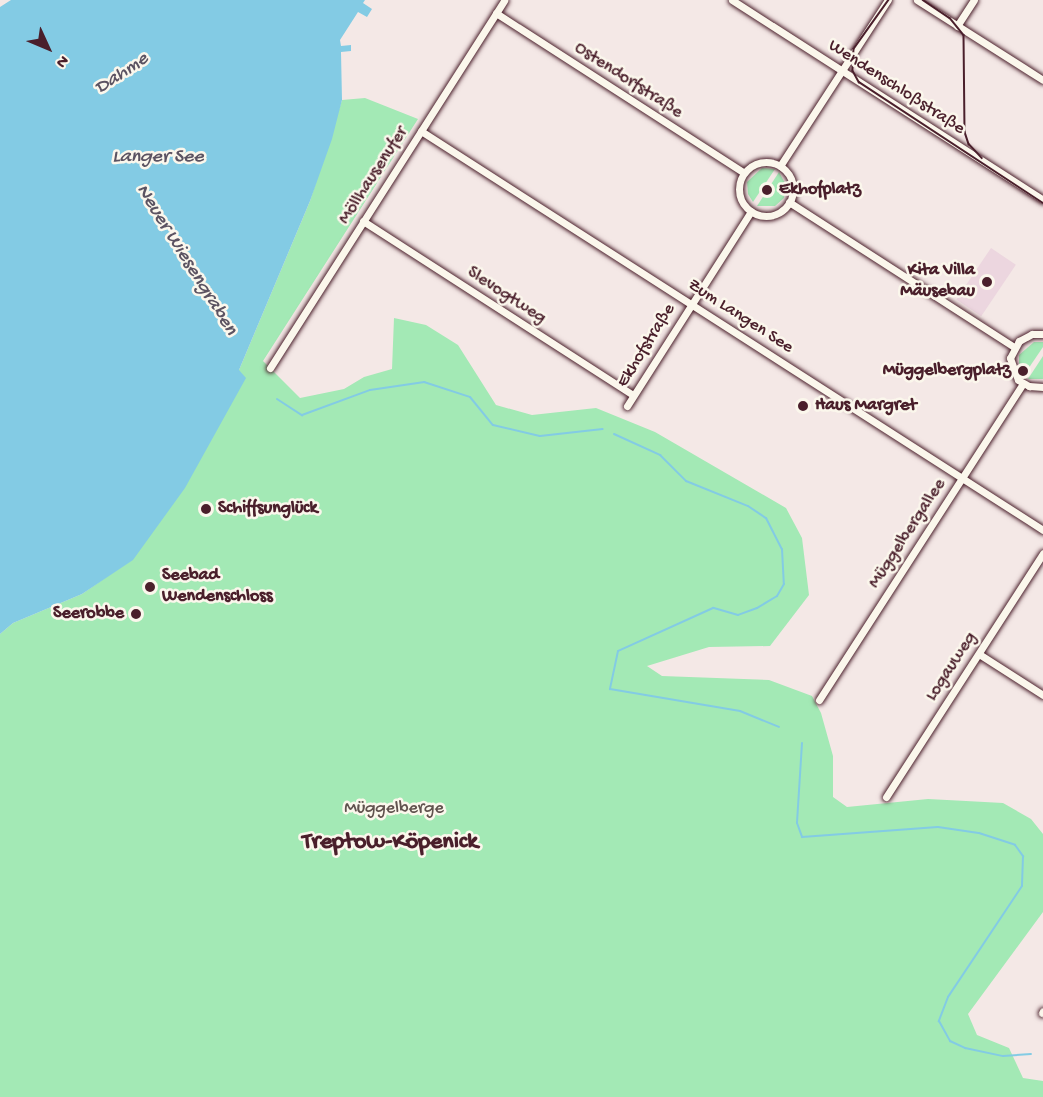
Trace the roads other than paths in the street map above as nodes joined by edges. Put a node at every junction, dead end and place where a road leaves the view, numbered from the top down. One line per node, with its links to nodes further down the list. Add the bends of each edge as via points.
1 (504, 0): 6 (street, Möllhausenufer)
2 (732, 0): 8 (street, Wendenschloßstraße)
3 (888, 0): 8 (street)
4 (917, 0): 7 (street)
5 (974, 0): 7 (street)
6 (496, 13): 10 (street, Möllhausenufer); 12 (street, Ostendorfstraße)
7 (957, 26): 9 (street)
8 (842, 70): 11 (street); 13 (street, Wendenschloßstraße)
9 (1043, 80)
10 (421, 131): 16 (street, Möllhausenufer); 17 (street, Zum Langen See)
11 (780, 166): 12 (street, via 757,163); 14 (street, via 791,179)
12 (744, 173): 15 (street, via 739,189)
13 (1043, 201)
14 (789, 202): 15 (street, via 767,215); 19 (street)
15 (751, 211): 17 (street, Ekhofstraße)
16 (363, 221): 20 (street, Möllhausenufer); 23 (street, Slevogtweg)
17 (692, 303): 23 (street, Ekhofstraße); 25 (street, Zum Langen See)
18 (1043, 334): 19 (street, via 1025,337)
19 (1014, 347): 21 (street, via 1010,364)
20 (270, 368)
21 (1023, 384): 22 (street); 25 (street, Müggelbergallee)
22 (1043, 387)
23 (633, 395): 24 (street, Ekhofstraße)
24 (627, 406)
25 (962, 478): 26 (street, Zum Langen See); 30 (street, Müggelbergallee)
26 (1043, 530)
27 (1043, 553): 28 (street, Logauweg)
28 (979, 654): 29 (street); 31 (street, Logauweg)
29 (1043, 695)
30 (819, 700)
31 (886, 797)

